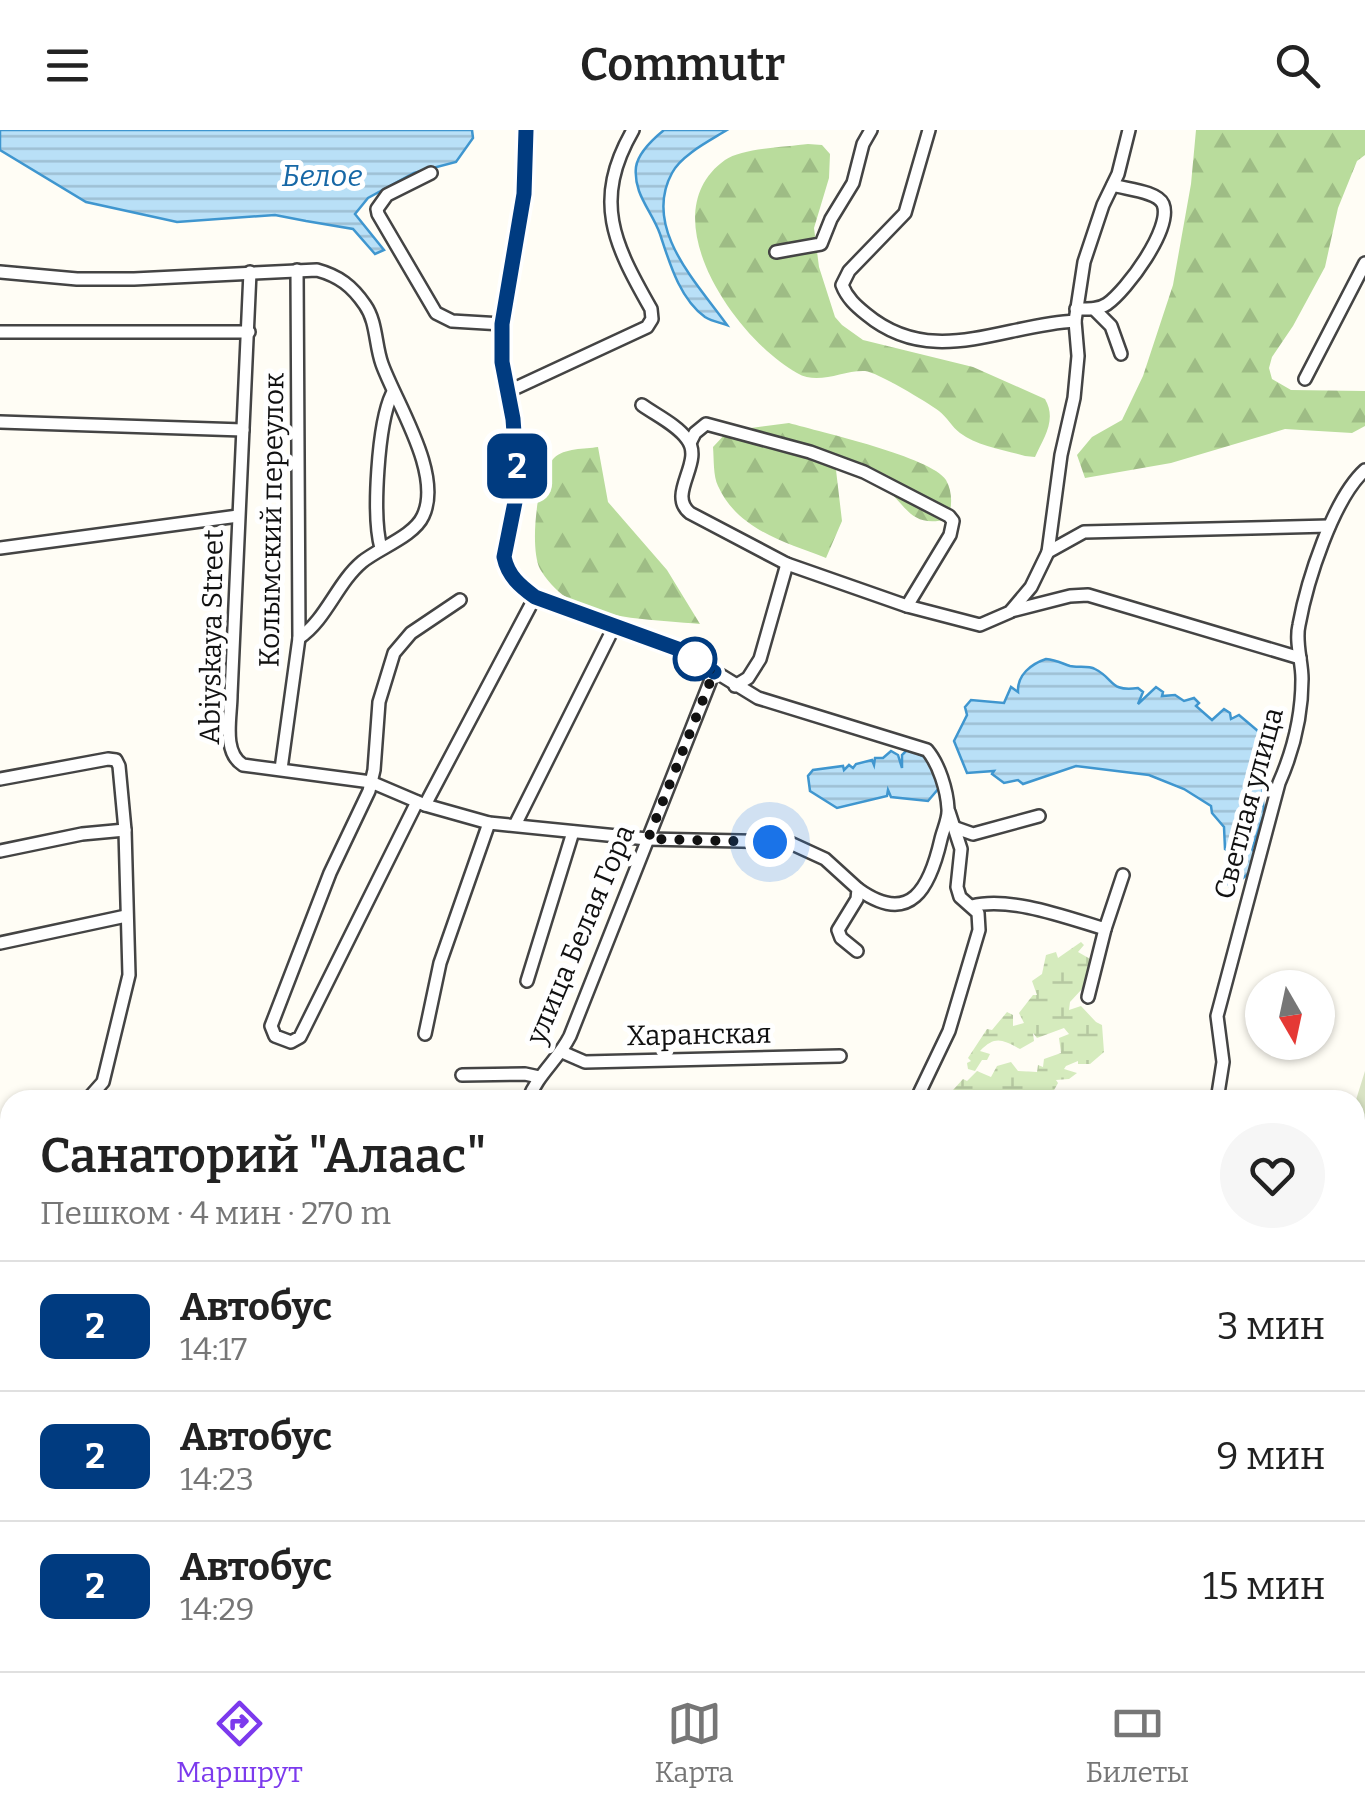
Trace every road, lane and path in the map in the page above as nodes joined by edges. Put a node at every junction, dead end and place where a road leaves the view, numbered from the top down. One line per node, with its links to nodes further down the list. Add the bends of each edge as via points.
1 (526, 130): 15 (street, via 524,194)
2 (633, 130): 20 (street, via 611,180 611,206 619,246 652,320)
3 (871, 130): 8 (street, via 854,183 822,244)
4 (928, 130): 14 (street, via 905,213 849,270 842,285 846,294 895,336 936,342)
5 (1129, 130): 7 (street)
6 (432, 173): 15 (street, via 382,199 378,214 436,312 452,321)
7 (1113, 185): 13 (street, via 1156,197 1164,213 1147,260 1107,304); 14 (street, via 1084,262)
8 (776, 252)
9 (1365, 263): 19 (street)
10 (298, 270): 12 (street); 21 (street, via 336,276 368,308); 38 (street, Колымский переулок)
11 (0, 272): 12 (street, via 115,279)
12 (250, 272): 17 (street, Abiyskaya Street)
13 (1094, 309): 14 (street); 18 (street, via 1111,326)
14 (1076, 315): 31 (street, via 1074,398)
15 (502, 324): 20 (street)
16 (0, 332): 17 (street)
17 (249, 332): 24 (street, Abiyskaya Street)
18 (1121, 354)
19 (1305, 379)
20 (507, 392): 33 (street, via 518,487 504,557 512,577)
21 (392, 394): 30 (street, via 381,425); 30 (street, via 418,442 427,492 421,520)
22 (642, 405): 25 (street)
23 (0, 422): 24 (street)
24 (243, 430): 27 (street, Abiyskaya Street)
25 (690, 443): 32 (street, via 684,508); 35 (street, via 706,424 794,448 864,472 949,516 950,534)
26 (1365, 470): 28 (street, Светлая улица, via 1348,487)
27 (238, 516): 29 (street); 42 (street, Abiyskaya Street, via 232,755 244,765)
28 (1329, 526): 31 (street, via 1101,530 1071,537); 39 (street, Светлая улица, via 1298,625)
29 (0, 548)
30 (381, 548): 38 (street, via 345,578)
31 (1048, 552): 36 (street)
32 (788, 564): 35 (street); 41 (street, via 760,659)
33 (535, 597): 37 (street); 45 (street)
34 (460, 600): 44 (street, via 394,653 379,702)
35 (907, 606): 36 (street, via 980,624)
36 (1010, 612): 39 (street, via 1088,595)
37 (615, 625): 40 (street, via 678,649); 49 (street)
38 (298, 638): 42 (street, Колымский переулок)
39 (1300, 658): 72 (street, Светлая улица, via 1292,753 1217,1016 1224,1062)
40 (714, 672): 41 (street); 53 (street, улица Белая Гора)
41 (735, 686): 46 (street, via 926,750 936,762)
42 (281, 769): 44 (street, Abiyskaya Street)
43 (0, 779): 51 (street, via 116,760)
44 (371, 782): 45 (street, Abiyskaya Street); 45 (street, via 271,1026 283,1040 300,1038)
45 (421, 803): 48 (street, Abiyskaya Street)
46 (949, 812): 50 (street); 56 (street, via 921,894 898,904)
47 (1039, 816): 50 (street, via 973,834)
48 (489, 823): 49 (street, Abiyskaya Street); 64 (street, via 440,963)
49 (515, 825): 52 (street, Abiyskaya Street)
50 (956, 828): 57 (street, via 962,850 957,887)
51 (125, 830): 54 (street); 58 (street)
52 (573, 832): 53 (street, Abiyskaya Street); 62 (street)
53 (648, 839): 56 (street, Abiyskaya Street, via 788,842 825,859); 65 (street, улица Белая Гора)
54 (0, 851)
55 (1123, 875): 59 (street)
56 (858, 890): 61 (street, via 838,930)
57 (972, 906): 59 (street, via 1036,910); 71 (street, via 979,930 962,992)
58 (126, 916): 60 (street); 69 (street, via 129,974)
59 (1105, 929): 63 (street)
60 (0, 943)
61 (857, 950)
62 (527, 981)
63 (1088, 997)
64 (425, 1034)
65 (562, 1052): 66 (street, Харанская, via 585,1062); 68 (street, улица Белая Гора)
66 (840, 1056)
67 (462, 1075): 68 (street)
68 (539, 1077): 70 (street, улица Белая Гора)
69 (96, 1090)
70 (533, 1090)
71 (921, 1090)
72 (1219, 1090)

